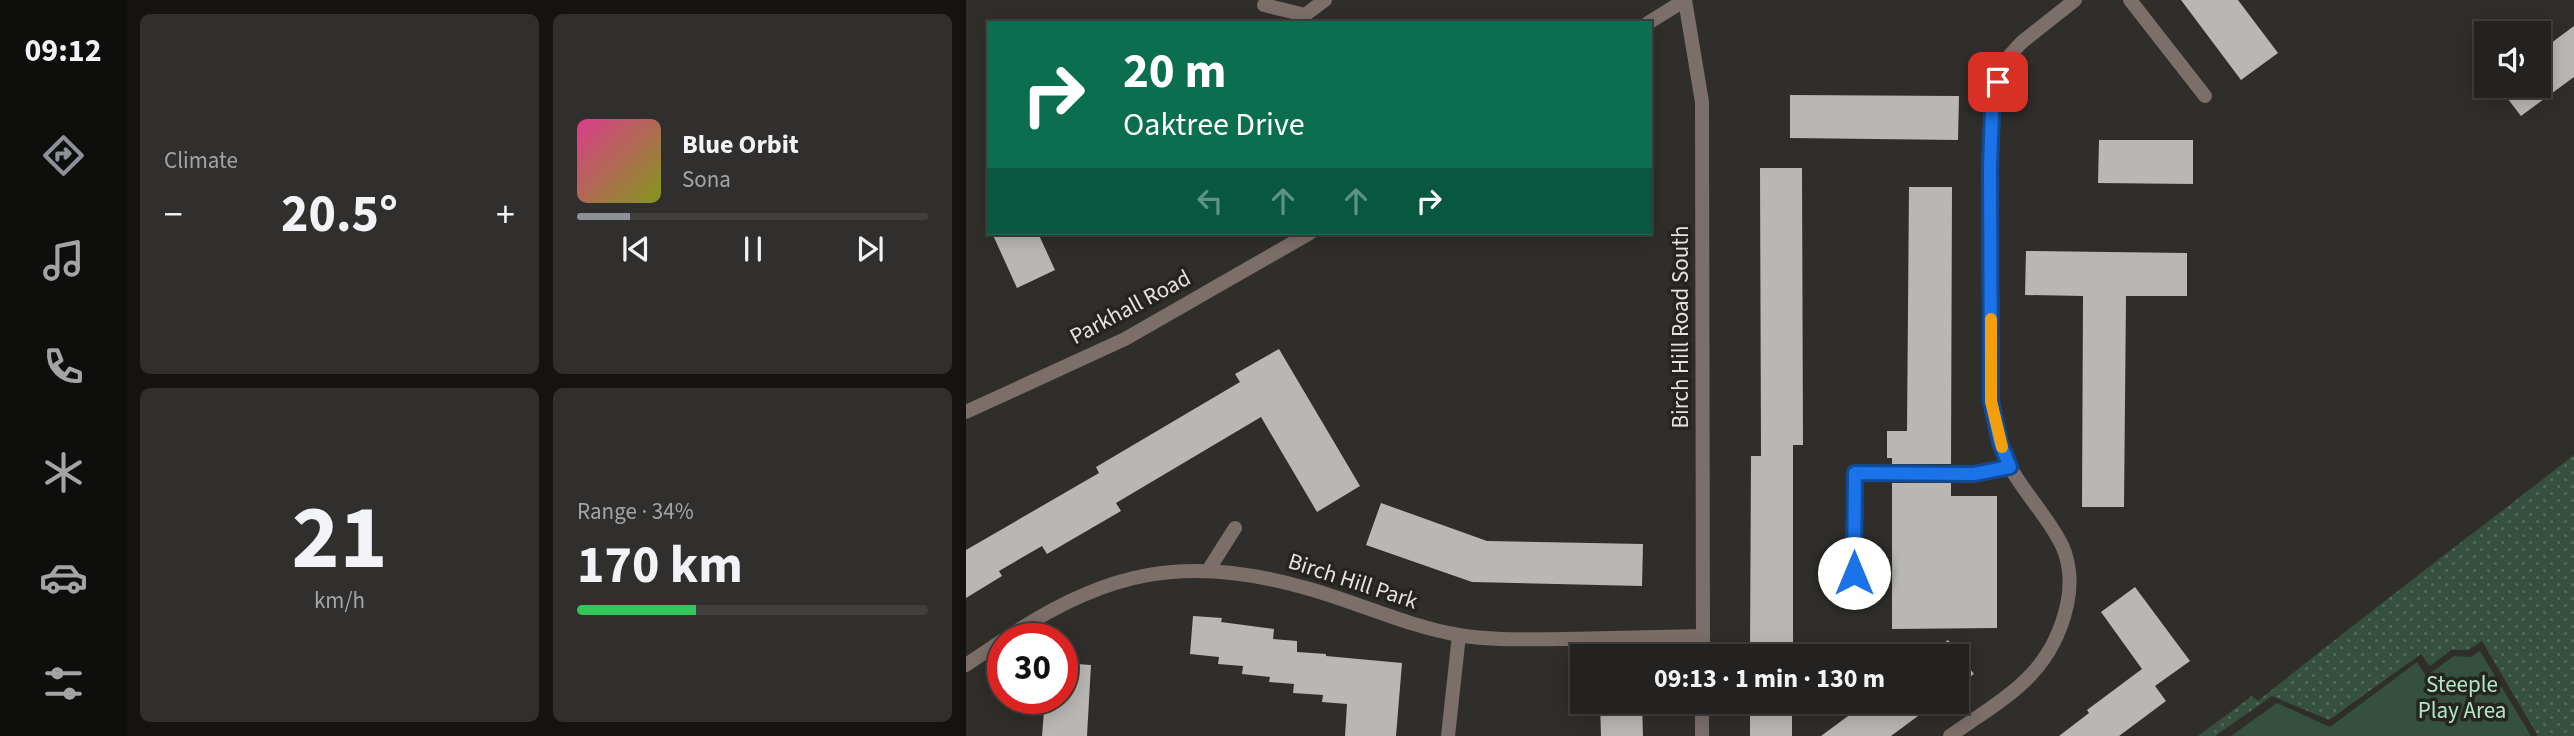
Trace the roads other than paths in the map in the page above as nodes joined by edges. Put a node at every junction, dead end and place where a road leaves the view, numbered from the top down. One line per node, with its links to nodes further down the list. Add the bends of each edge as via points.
1 (1325, 0): 5 (street, via 1305,15)
2 (1685, 0): 6 (street); 16 (street, Birch Hill Road South, via 1702,102)
3 (2074, 0): 10 (street, via 2010,55 1993,101 1991,401)
4 (2130, 0): 7 (street)
5 (1264, 5)
6 (1651, 21)
7 (2204, 96)
8 (1307, 235): 9 (street, Parkhall Road, via 1125,339)
9 (966, 412)
10 (2010, 467): 13 (street, via 1974,474 1855,473); 23 (street, via 2062,545 2069,597 2059,633 2039,667)
11 (1235, 528): 12 (street)
12 (1209, 569): 14 (street, Birch Hill Park, via 1131,578 1098,588); 15 (street, Birch Hill Park, via 1307,588)
13 (1854, 597)
14 (1029, 623)
15 (1459, 635): 16 (street, Birch Hill Park, via 1507,639); 21 (street)
16 (1703, 636): 17 (street, Birch Hill Road South)
17 (1703, 644)
18 (987, 651): 19 (street, Birch Hill Park)
19 (966, 665)
20 (1702, 714): 22 (street)
21 (1448, 736)
22 (1702, 736)
23 (1950, 736)

